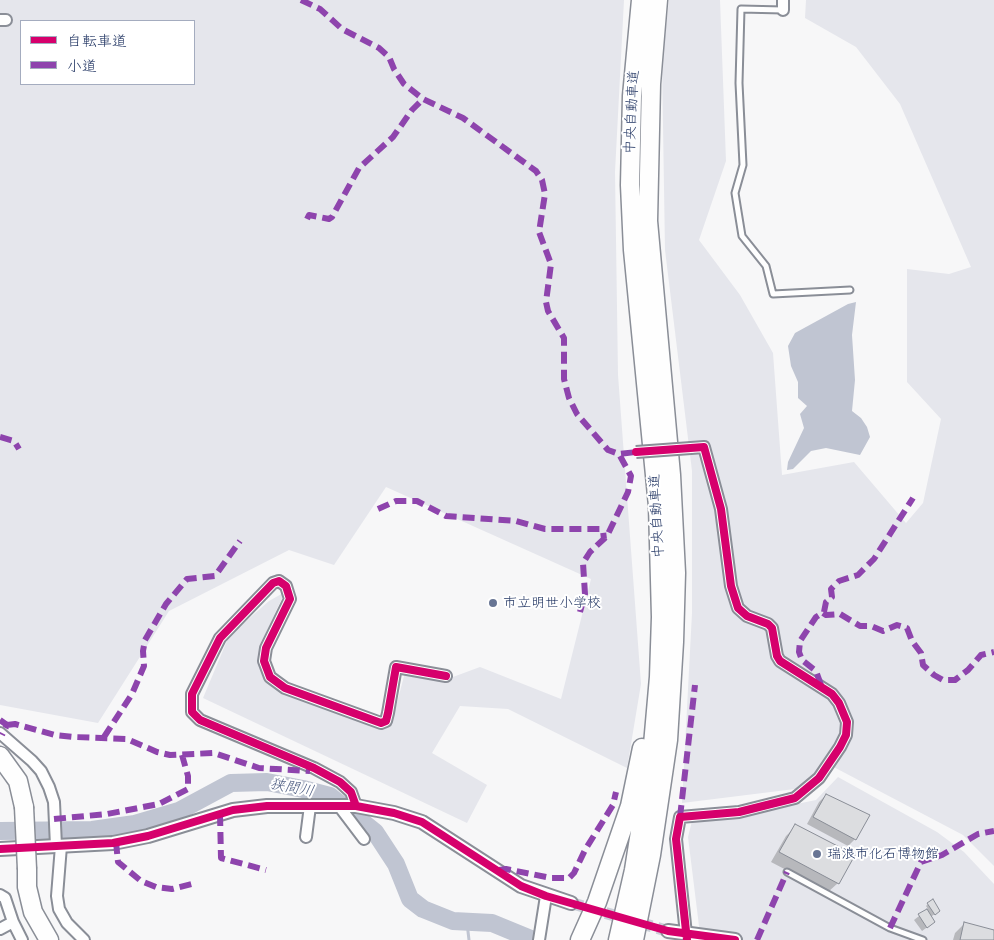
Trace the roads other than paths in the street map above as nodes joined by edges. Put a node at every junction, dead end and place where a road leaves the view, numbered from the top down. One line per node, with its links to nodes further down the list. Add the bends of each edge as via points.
1 (640, 0): 6 (highway, 中央自動車道, via 632,96 630,185)
2 (658, 0): 9 (highway, 中央自動車道, via 651,84 648,221 664,388 676,573)
3 (783, 5): 4 (lane, via 741,9 743,165 736,192 742,236 766,266 773,294)
4 (850, 290)
5 (636, 452): 25 (street, bridge, via 704,447 721,509 731,586 738,608 772,628 776,656 832,694 847,722 846,735 819,778 795,798 739,812 680,817 676,839)
6 (660, 557): 30 (highway, via 653,567 652,650 643,736 630,806 598,902); 31 (highway, 中央自動車道, via 659,677 652,756 634,870)
7 (446, 676): 13 (street, via 396,667 388,714 386,721 381,723 286,688 270,677 264,661 266,648 290,599 286,586 280,581 273,583 220,638 192,694 192,712 200,720 340,782 350,792)
8 (0, 733): 16 (street, via 41,771 54,802)
9 (668, 740): 32 (highway, 中央自動車道, via 651,856); 33 (highway, via 669,796 665,831)
10 (0, 756): 28 (highway, bridge, via 18,781 24,807 27,887 33,912)
11 (313, 806): 12 (street); 14 (street); 16 (street, via 233,810 148,836 113,843)
12 (339, 806): 13 (street); 15 (street)
13 (356, 806): 20 (street, via 422,822 521,886)
14 (306, 837)
15 (364, 838)
16 (58, 846): 17 (street); 26 (street, via 59,909)
17 (0, 849)
18 (787, 872): 35 (lane, via 890,928)
19 (0, 895): 22 (street)
20 (546, 896): 21 (street); 29 (street)
21 (571, 903)
22 (13, 922): 23 (street); 27 (street)
23 (0, 929)
24 (668, 931): 25 (street)
25 (687, 937): 34 (street)
26 (80, 939)
27 (22, 940)
28 (49, 940)
29 (539, 940)
30 (580, 940)
31 (618, 940)
32 (634, 940)
33 (645, 940)
34 (735, 940)
35 (923, 940)

